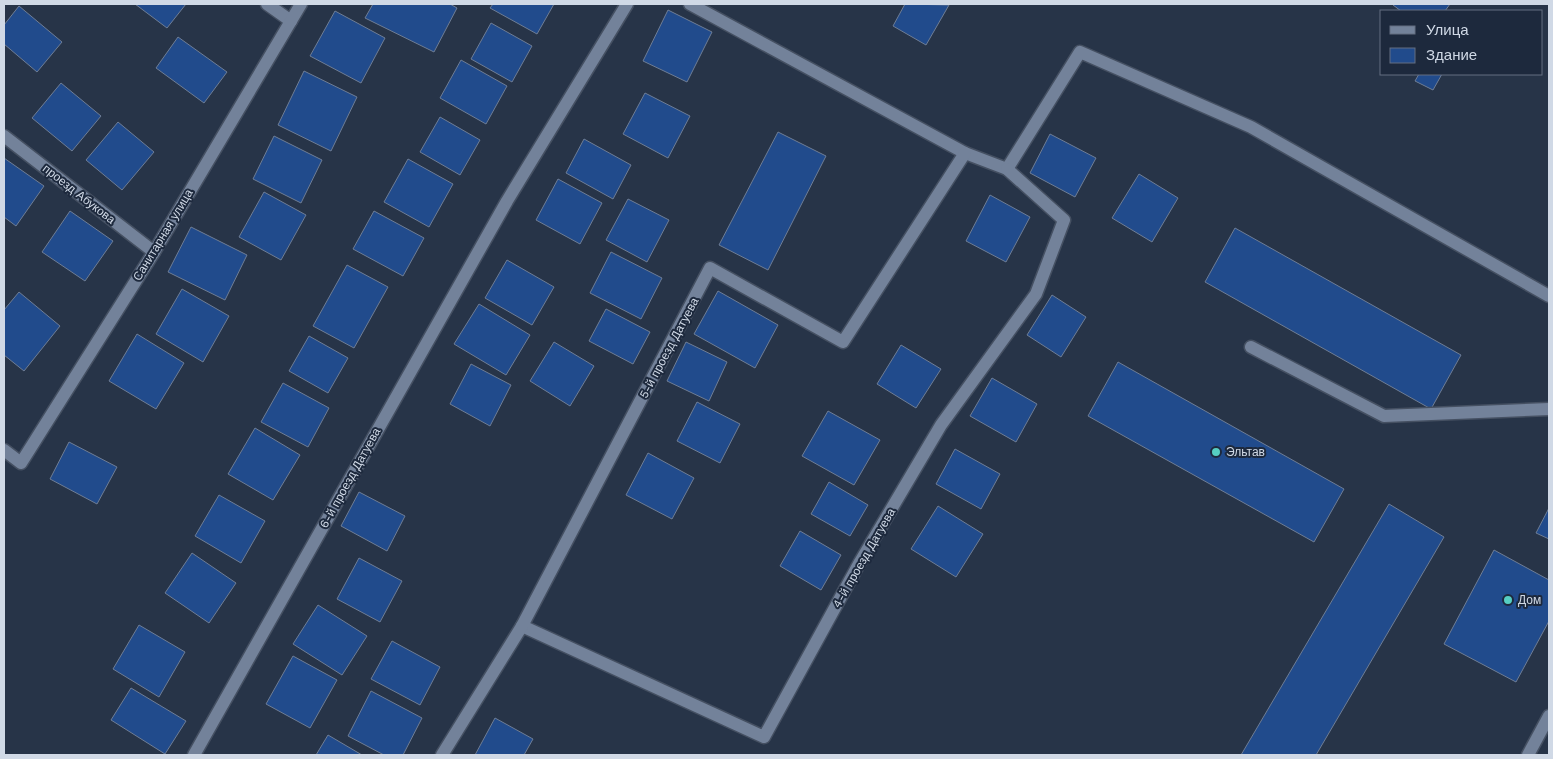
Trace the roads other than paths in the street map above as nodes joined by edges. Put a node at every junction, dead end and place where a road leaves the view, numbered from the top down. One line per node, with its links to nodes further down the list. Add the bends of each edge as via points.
1 (267, 4): 5 (street)
2 (301, 4): 5 (street, Санитарная улица)
3 (627, 4): 16 (street, 6-й проезд Датуева, via 506,201)
4 (690, 4): 7 (street)
5 (291, 21): 9 (street, Санитарная улица)
6 (4, 136): 9 (street, проезд Абукова)
7 (965, 153): 8 (street); 14 (street, 5-й проезд Датуева, via 843,342 710,268)
8 (1007, 170): 10 (street, via 1080,52 1251,127); 14 (street, 4-й проезд Датуева, via 1064,220 1036,294 941,425 860,562 764,737)
9 (154, 252): 13 (street, Санитарная улица, via 21,464)
10 (1549, 296)
11 (1250, 347): 12 (street, via 1384,416)
12 (1549, 409)
13 (4, 450)
14 (522, 626): 17 (street, 5-й проезд Датуева)
15 (1549, 716): 18 (street)
16 (194, 755)
17 (442, 755)
18 (1528, 755)

